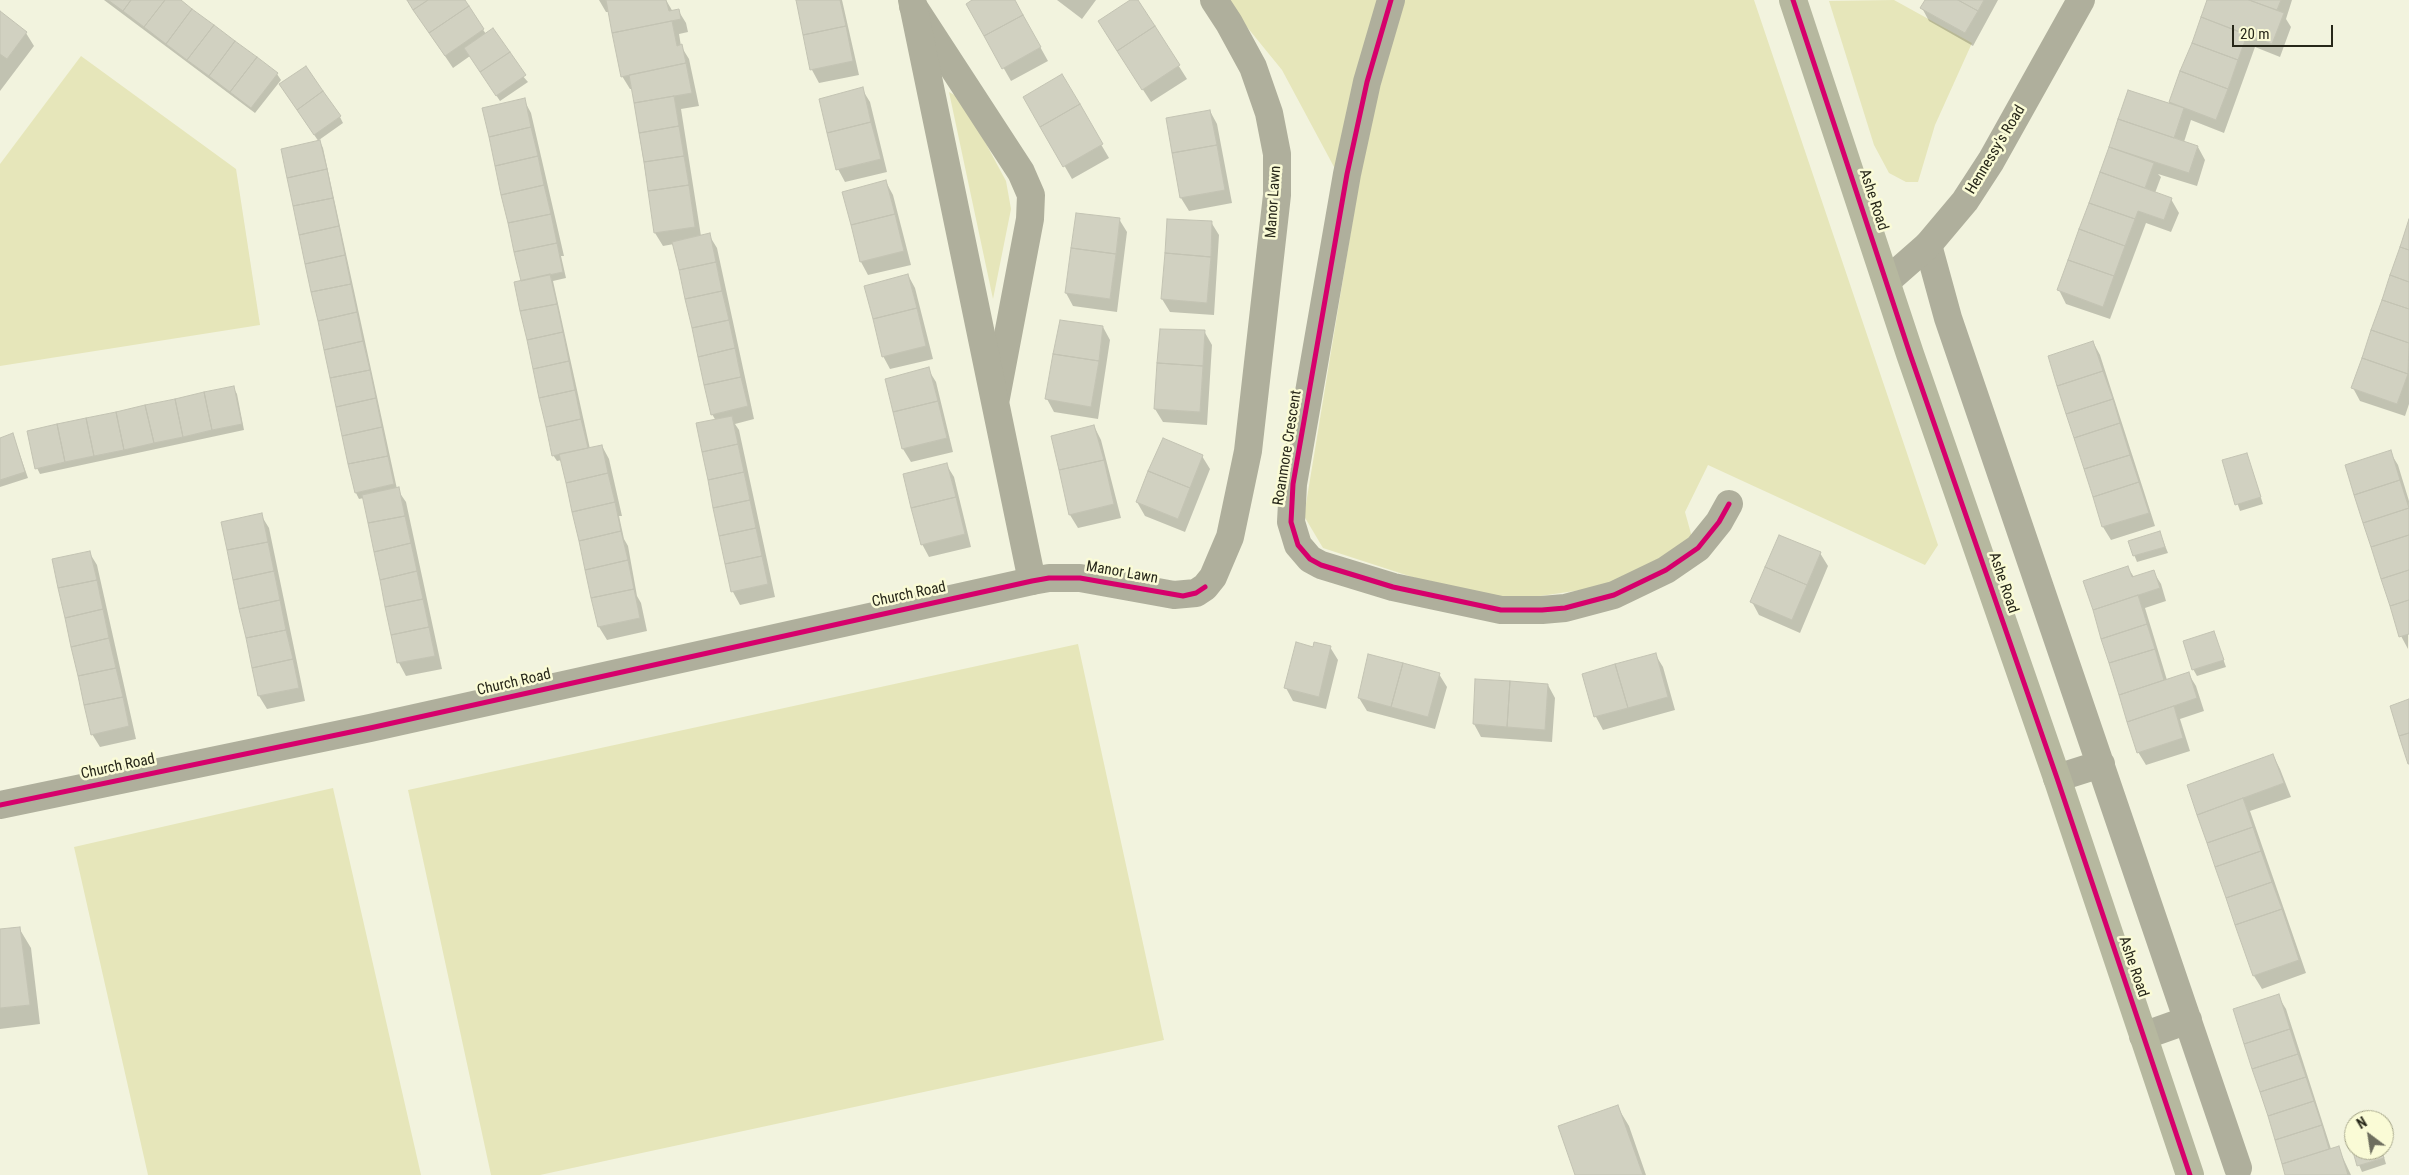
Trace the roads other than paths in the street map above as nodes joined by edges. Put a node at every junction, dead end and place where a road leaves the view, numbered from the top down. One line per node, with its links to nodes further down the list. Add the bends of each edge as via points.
1 (1214, 0): 10 (street, Manor Lawn, via 1253,67 1269,113 1277,154 1277,195 1248,451 1230,537 1213,577 1196,594 1174,595 1080,578)
2 (1391, 0): 9 (street, Roanmore Crescent, via 1367,82 1347,174 1301,436 1291,500 1291,522 1298,545 1310,559 1326,567 1393,587 1501,610 1566,608 1614,595 1666,570 1698,548)
3 (1793, 0): 7 (main road, Ashe Road)
4 (2081, 0): 6 (street, Hennessy's Road, via 1978,182)
5 (912, 3): 8 (street); 8 (street, via 1021,172 1031,195 1030,219)
6 (1928, 245): 7 (street, Hennessy's Road); 11 (street, via 1948,318)
7 (1887, 281): 12 (main road, Ashe Road)
8 (996, 398): 10 (street)
9 (1729, 504)
10 (1032, 580): 13 (street, Church Road, via 370,728)
11 (2101, 764): 12 (street); 14 (street)
12 (2057, 778): 15 (main road, Ashe Road)
13 (0, 805)
14 (2188, 1020): 15 (street); 16 (street)
15 (2143, 1036): 17 (main road, Ashe Road)
16 (2238, 1168)
17 (2190, 1175)

